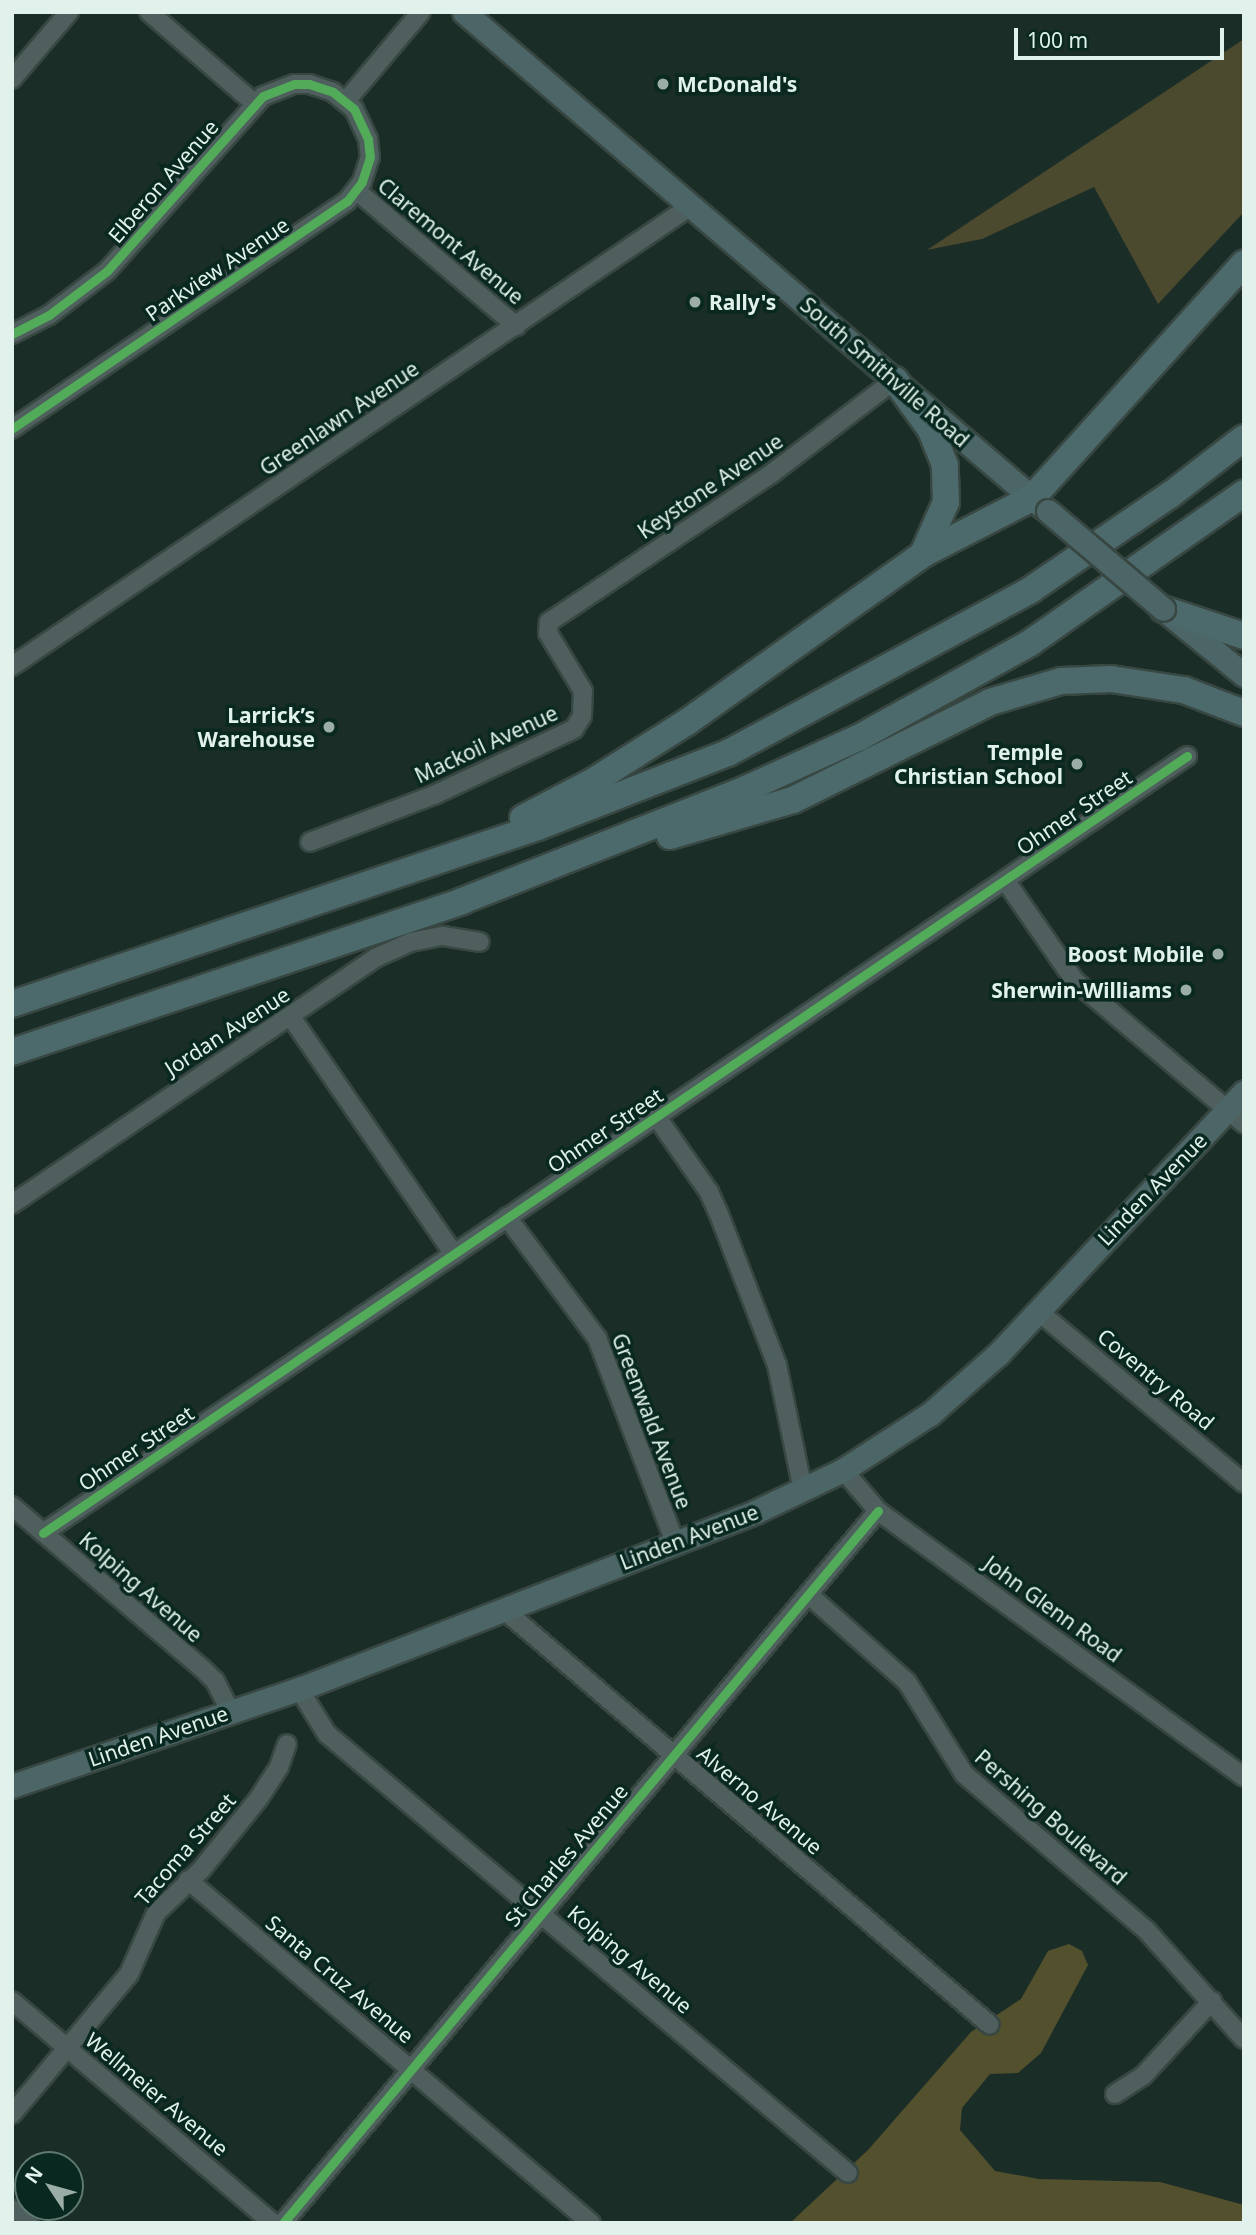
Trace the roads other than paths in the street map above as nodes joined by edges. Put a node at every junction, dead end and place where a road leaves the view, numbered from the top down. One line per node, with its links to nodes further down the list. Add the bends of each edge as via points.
1 (69, 12): 5 (street)
2 (149, 12): 7 (street)
3 (421, 12): 6 (street)
4 (464, 12): 9 (main road, South Smithville Road)
5 (12, 79)
6 (346, 101): 7 (street, Elberon Avenue, via 321,87 301,84 276,89); 8 (street, via 368,139 367,170)
7 (254, 103): 12 (street, Elberon Avenue, via 107,271 50,314)
8 (356, 191): 11 (street, Claremont Avenue); 14 (street, Parkview Avenue, via 320,221)
9 (691, 206): 11 (street, Greenlawn Avenue); 13 (main road, South Smithville Road)
10 (1244, 263): 17 (highway)
11 (516, 326): 22 (street, Greenlawn Avenue)
12 (12, 334)
13 (895, 380): 17 (main road, South Smithville Road); 18 (highway, via 931,430 945,465 946,502); 20 (street, Keystone Avenue, via 771,474)
14 (12, 429)
15 (1244, 438): 27 (highway, via 1032,589 728,753)
16 (1244, 493): 29 (highway, via 1030,643 860,737 746,789)
17 (1040, 504): 18 (highway); 19 (main road, South Smithville Road, bridge)
18 (923, 554): 27 (highway, via 687,722 592,782)
19 (1163, 609): 21 (highway); 23 (main road, South Smithville Road)
20 (547, 626): 26 (street, Mackoil Avenue, via 583,691 582,716 575,729 434,795)
21 (1244, 636)
22 (12, 666)
23 (1244, 675)
24 (1244, 713): 29 (highway, via 1184,690 1111,679 1061,681 990,702 793,800)
25 (1186, 757): 28 (street, Ohmer Street)
26 (310, 842)
27 (445, 858): 31 (highway)
28 (1005, 880): 35 (street, Ohmer Street); 36 (street, via 1076,981)
29 (507, 884): 33 (highway)
30 (480, 942): 32 (street, Jordan Avenue, via 450,936 392,949)
31 (12, 1004)
32 (290, 1017): 37 (street, Jordan Avenue); 39 (street)
33 (12, 1052)
34 (1244, 1091): 36 (main road, Linden Avenue)
35 (656, 1116): 38 (street, Ohmer Street); 43 (street, via 718,1212 776,1366)
36 (1235, 1118): 40 (main road, Linden Avenue)
37 (12, 1204)
38 (508, 1217): 39 (street, Ohmer Street); 47 (street, Greenwald Avenue, via 597,1338)
39 (454, 1254): 46 (street, Ohmer Street)
40 (1038, 1311): 41 (main road, Linden Avenue, via 998,1354 930,1414); 42 (street, Coventry Road)
41 (843, 1471): 43 (main road, Linden Avenue); 45 (street, John Glenn Road)
42 (1244, 1483)
43 (803, 1490): 47 (main road, Linden Avenue)
44 (12, 1506): 46 (street, Kolping Avenue)
45 (878, 1511): 48 (street, St Charles Avenue); 54 (street, John Glenn Road)
46 (43, 1533): 51 (street, Kolping Avenue, via 202,1669 220,1689)
47 (675, 1542): 49 (main road, Linden Avenue)
48 (809, 1595): 53 (street, St Charles Avenue); 59 (street, Pershing Boulevard, via 907,1682 964,1774 1147,1931)
49 (503, 1609): 50 (main road, Linden Avenue); 53 (street, Alverno Avenue)
50 (299, 1689): 51 (main road, Linden Avenue); 57 (street, Kolping Avenue, via 327,1734)
51 (230, 1711): 55 (main road, Linden Avenue)
52 (287, 1744): 56 (street, Tacoma Street, via 266,1789)
53 (673, 1756): 57 (street, St Charles Avenue); 60 (street, Alverno Avenue)
54 (1241, 1768)
55 (12, 1786)
56 (188, 1880): 62 (street, Tacoma Street, via 156,1913 129,1974); 63 (street, Santa Cruz Avenue)
57 (540, 1914): 63 (street, St Charles Avenue); 66 (street, Kolping Avenue)
58 (12, 2001): 62 (street, Wellmeier Avenue)
59 (1212, 2001): 61 (street, Pershing Boulevard); 64 (street, via 1143,2076)
60 (990, 2025)
61 (1244, 2039)
62 (68, 2048): 65 (street, Tacoma Street); 69 (street, Wellmeier Avenue)
63 (410, 2069): 70 (street, St Charles Avenue); 71 (street, Santa Cruz Avenue)
64 (1115, 2094)
65 (12, 2114)
66 (848, 2173)
67 (12, 2209): 68 (street)
68 (29, 2223)
69 (273, 2223)
70 (283, 2223)
71 (591, 2223)

